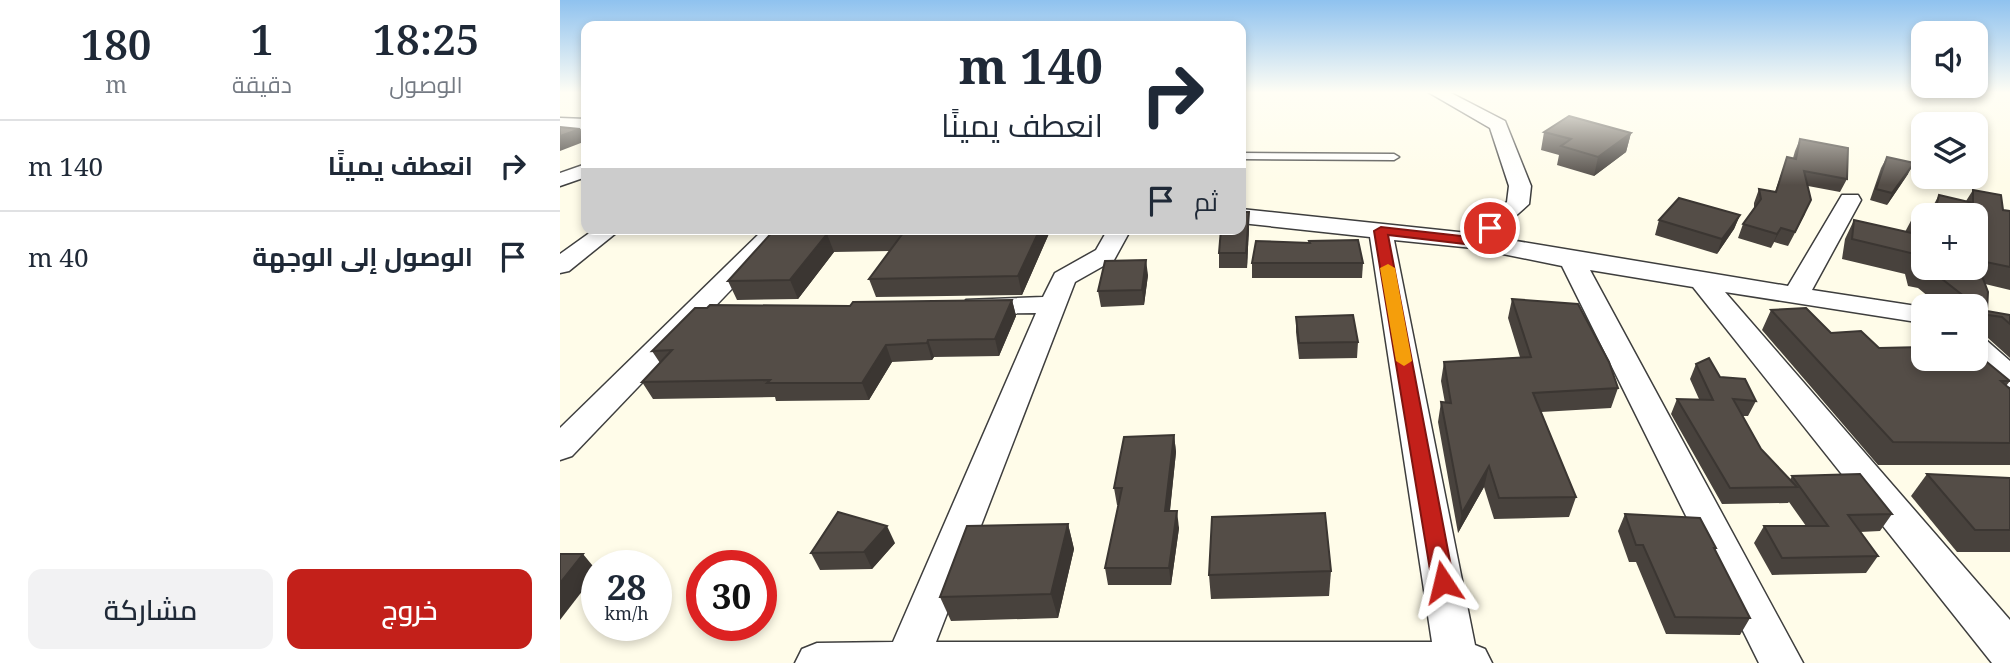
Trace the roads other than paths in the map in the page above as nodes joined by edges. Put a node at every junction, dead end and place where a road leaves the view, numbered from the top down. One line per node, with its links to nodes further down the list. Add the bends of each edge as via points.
1 (1494, 123): 14 (street, via 1520,186 1518,204)
2 (560, 124): 3 (street)
3 (581, 124)
4 (1246, 156): 5 (lane)
5 (1394, 157)
6 (581, 172): 7 (street)
7 (560, 180)
8 (1850, 200): 18 (street)
9 (1246, 217): 10 (street)
10 (1381, 231): 14 (street); 30 (street)
11 (602, 235): 16 (street)
12 (772, 235): 22 (street)
13 (1117, 235): 19 (street, via 1105,255 1064,278)
14 (1473, 241): 15 (street)
15 (1572, 260): 17 (street); 32 (street)
16 (560, 266)
17 (1701, 280): 18 (street); 27 (street)
18 (1796, 295): 23 (street)
19 (1052, 305): 20 (street); 28 (street)
20 (943, 307)
21 (738, 310): 22 (street)
22 (697, 311): 26 (street)
23 (1911, 313)
24 (1988, 343): 25 (street)
25 (2010, 377)
26 (560, 448)
27 (2010, 652)
28 (906, 662): 29 (street); 30 (street)
29 (817, 663)
30 (1457, 663): 31 (street)
31 (1470, 663)
32 (1781, 663)

